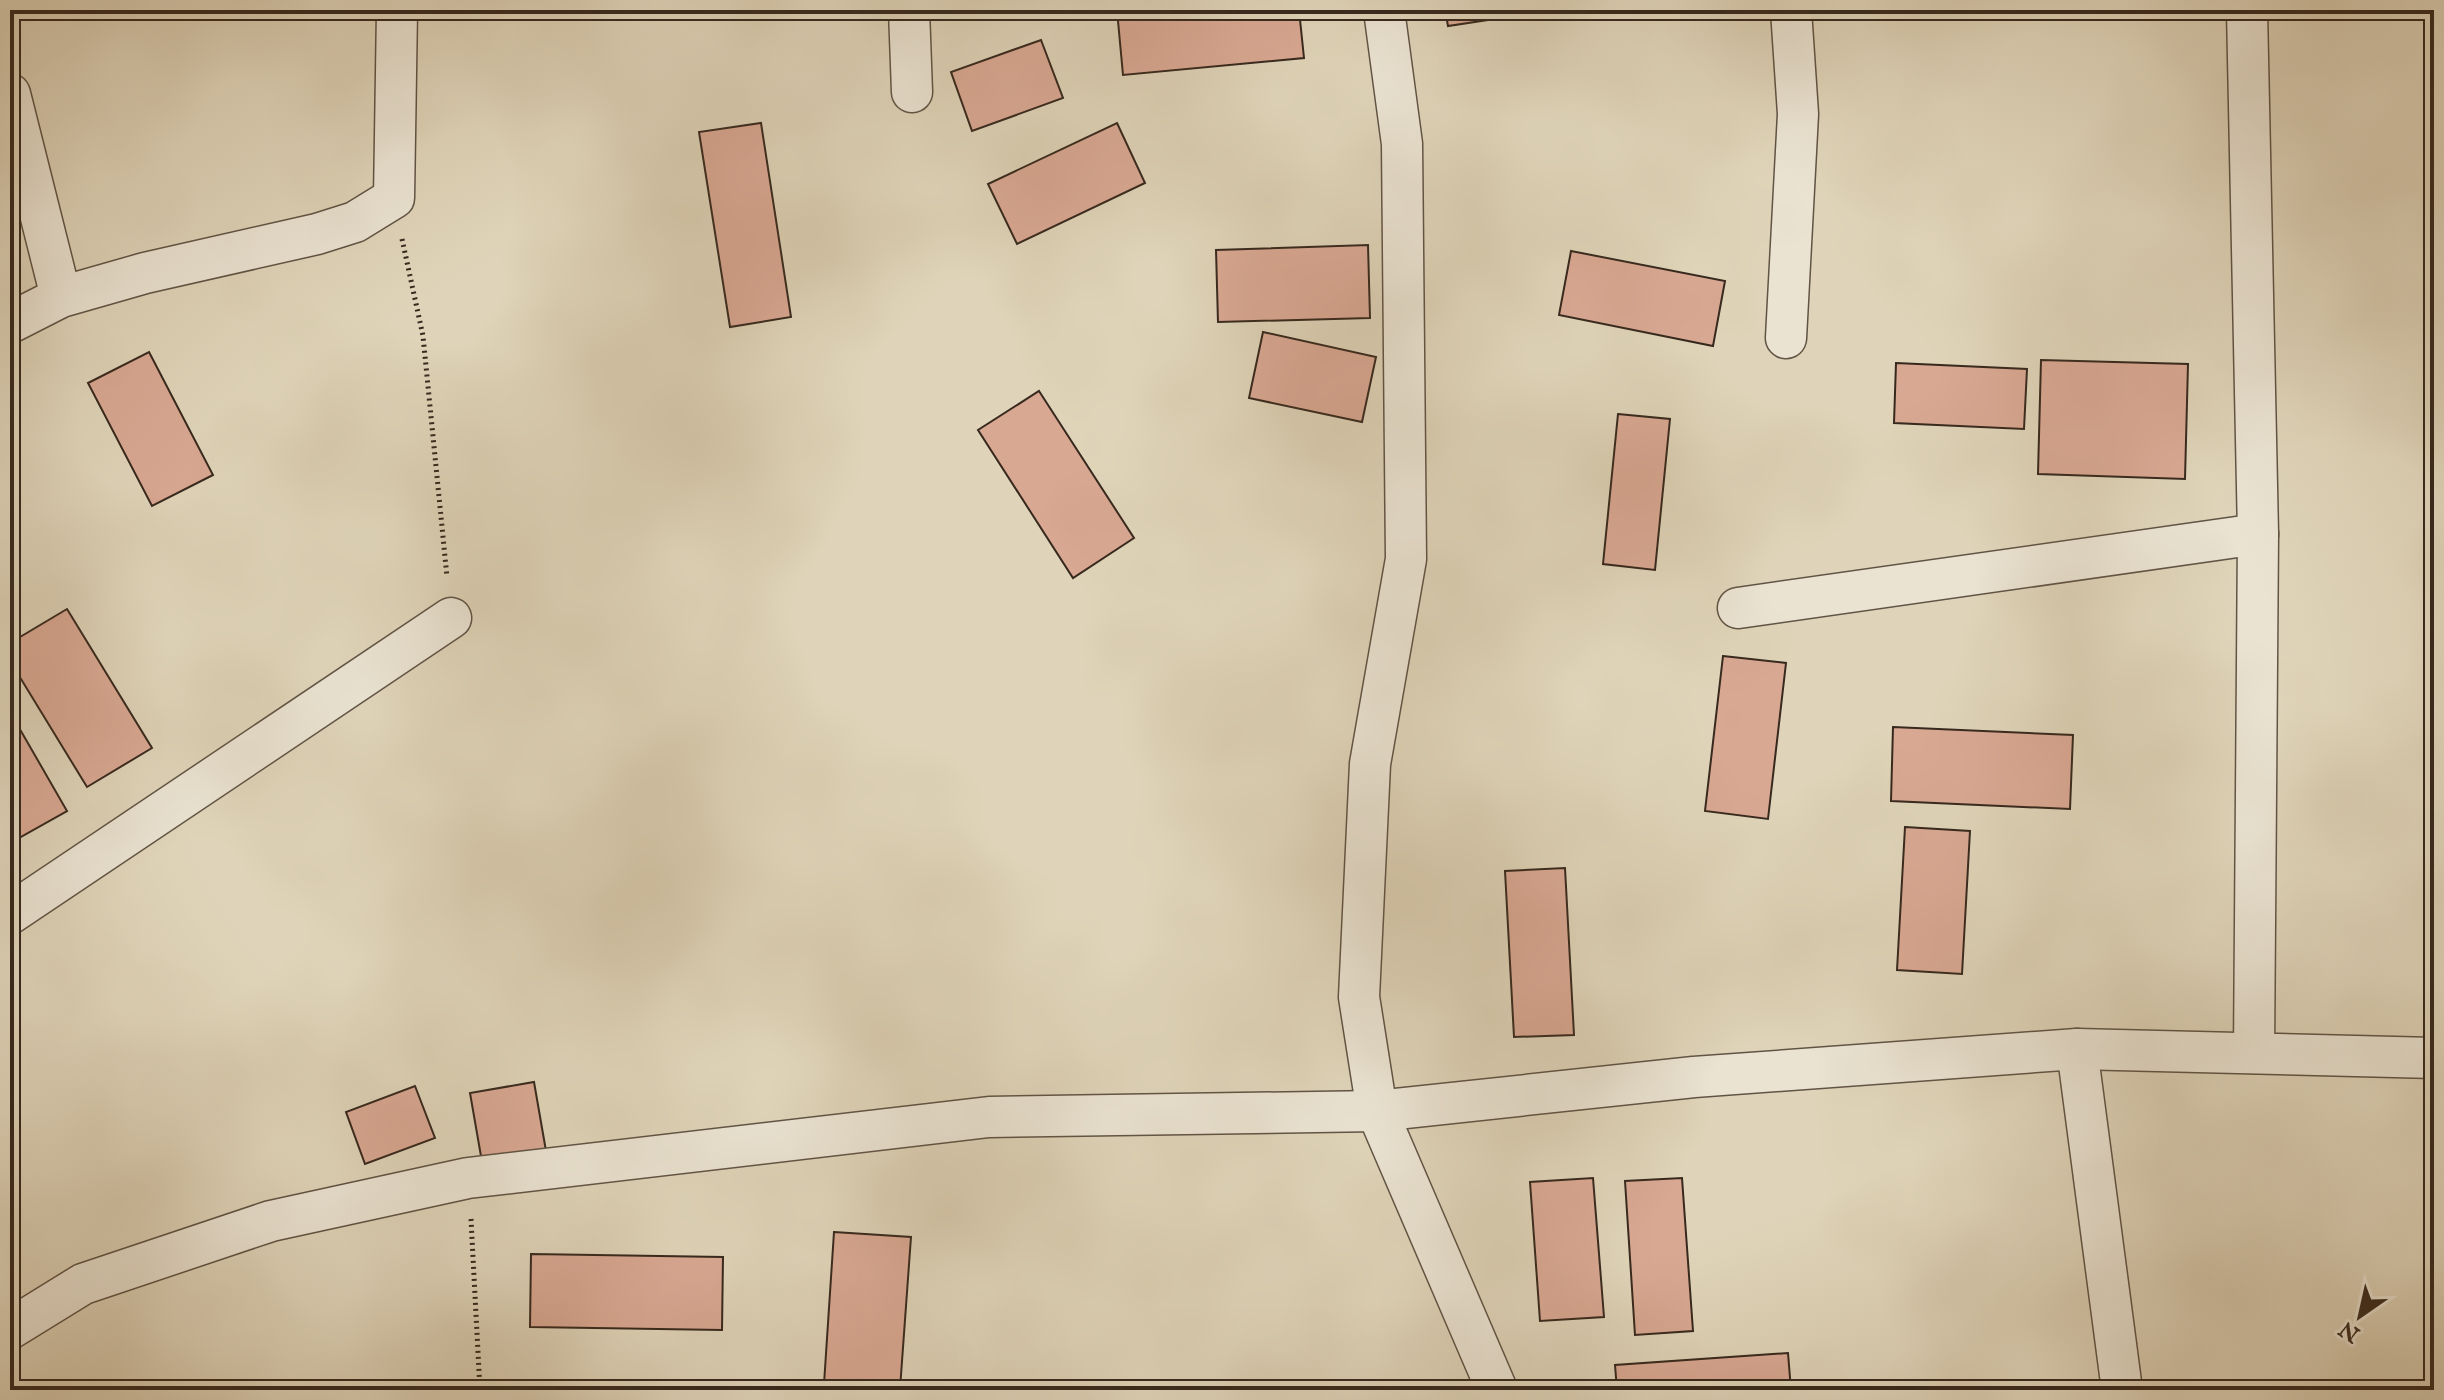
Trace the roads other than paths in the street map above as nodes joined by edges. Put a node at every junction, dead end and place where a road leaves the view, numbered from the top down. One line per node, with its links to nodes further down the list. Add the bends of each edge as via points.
1 (397, 10): 8 (street, via 394,198 355,222 317,234)
2 (909, 10): 6 (street)
3 (1384, 10): 18 (street, via 1402,144 1406,559 1370,764 1359,997)
4 (1791, 10): 10 (street, via 1798,114)
5 (2247, 10): 11 (street)
6 (912, 92)
7 (10, 94): 8 (street)
8 (61, 297): 9 (street)
9 (10, 323)
10 (1786, 338)
11 (2258, 534): 12 (street); 16 (street)
12 (1738, 608)
13 (451, 618): 14 (street)
14 (10, 914)
15 (2077, 1049): 16 (street); 18 (street, via 1694,1077); 21 (street)
16 (2254, 1053): 17 (street)
17 (2434, 1058)
18 (1377, 1111): 19 (street, via 989,1117 468,1178 271,1221 83,1284); 20 (street)
19 (10, 1329)
20 (1497, 1390)
21 (2122, 1390)

